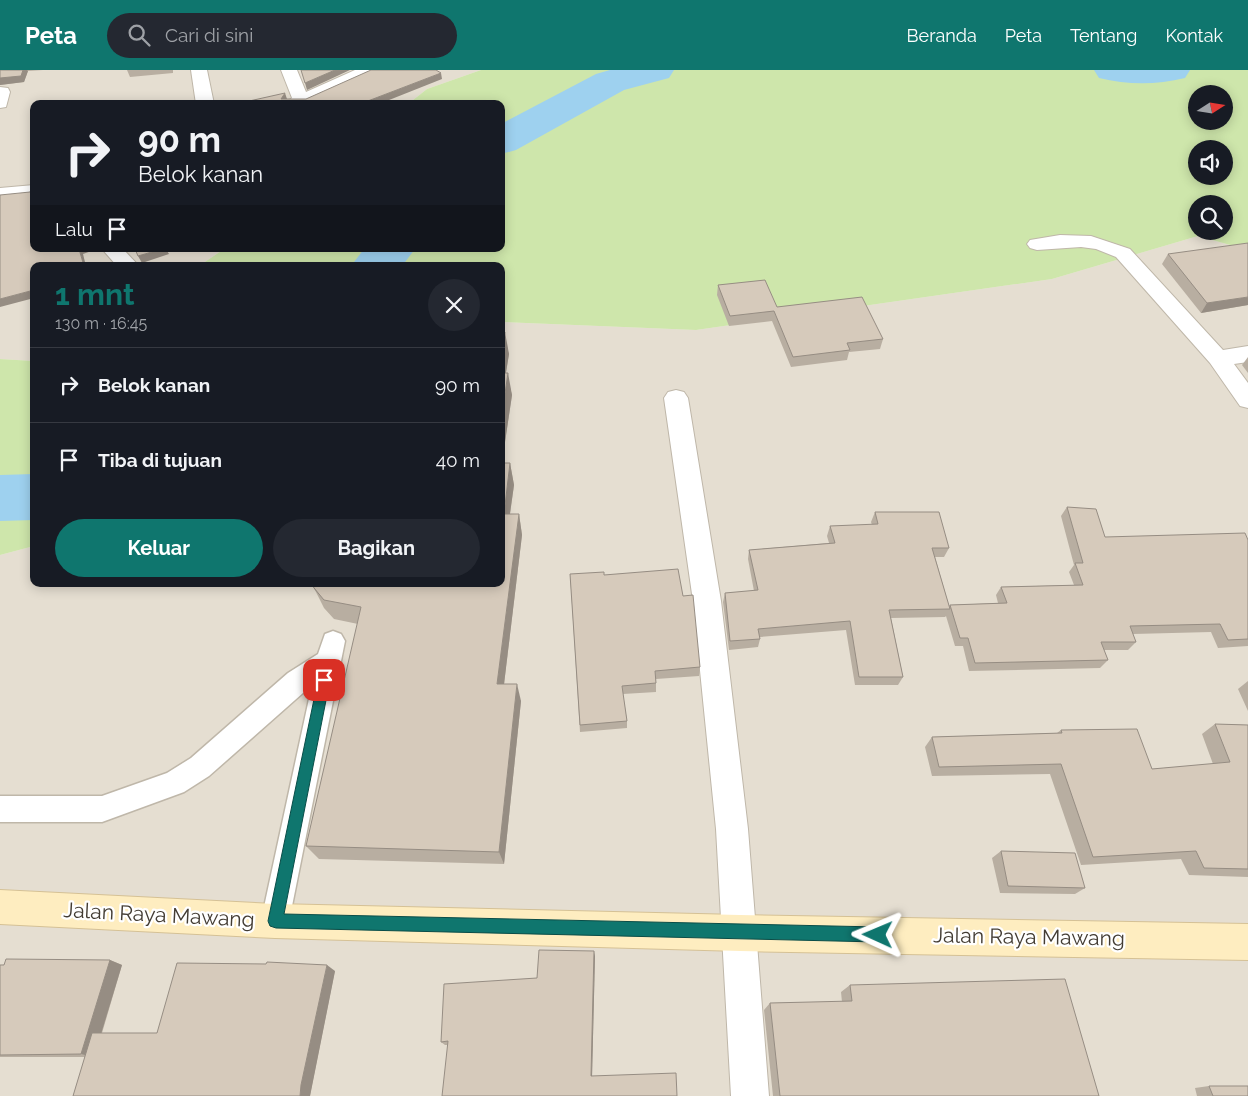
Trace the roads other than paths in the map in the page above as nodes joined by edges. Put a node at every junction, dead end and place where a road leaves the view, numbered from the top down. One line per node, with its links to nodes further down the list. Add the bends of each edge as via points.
1 (199, 70): 4 (street)
2 (288, 70): 5 (street)
3 (369, 70): 6 (street)
4 (204, 100)
5 (296, 100)
6 (302, 100)
7 (30, 191): 8 (street)
8 (0, 194)
9 (1037, 244): 13 (street, via 1084,240 1108,245 1123,253)
10 (115, 252): 11 (street)
11 (126, 262)
12 (1248, 354): 13 (street)
13 (1218, 358): 15 (street)
14 (676, 398): 19 (street, via 707,601)
15 (1248, 400)
16 (0, 809): 18 (lane, via 102,809 175,783 200,767 330,651)
17 (0, 907): 18 (main road, Jalan Raya Mawang)
18 (276, 921): 19 (main road, Jalan Raya Mawang)
19 (740, 933): 20 (main road, Jalan Raya Mawang); 21 (street)
20 (1248, 942)
21 (750, 1096)

